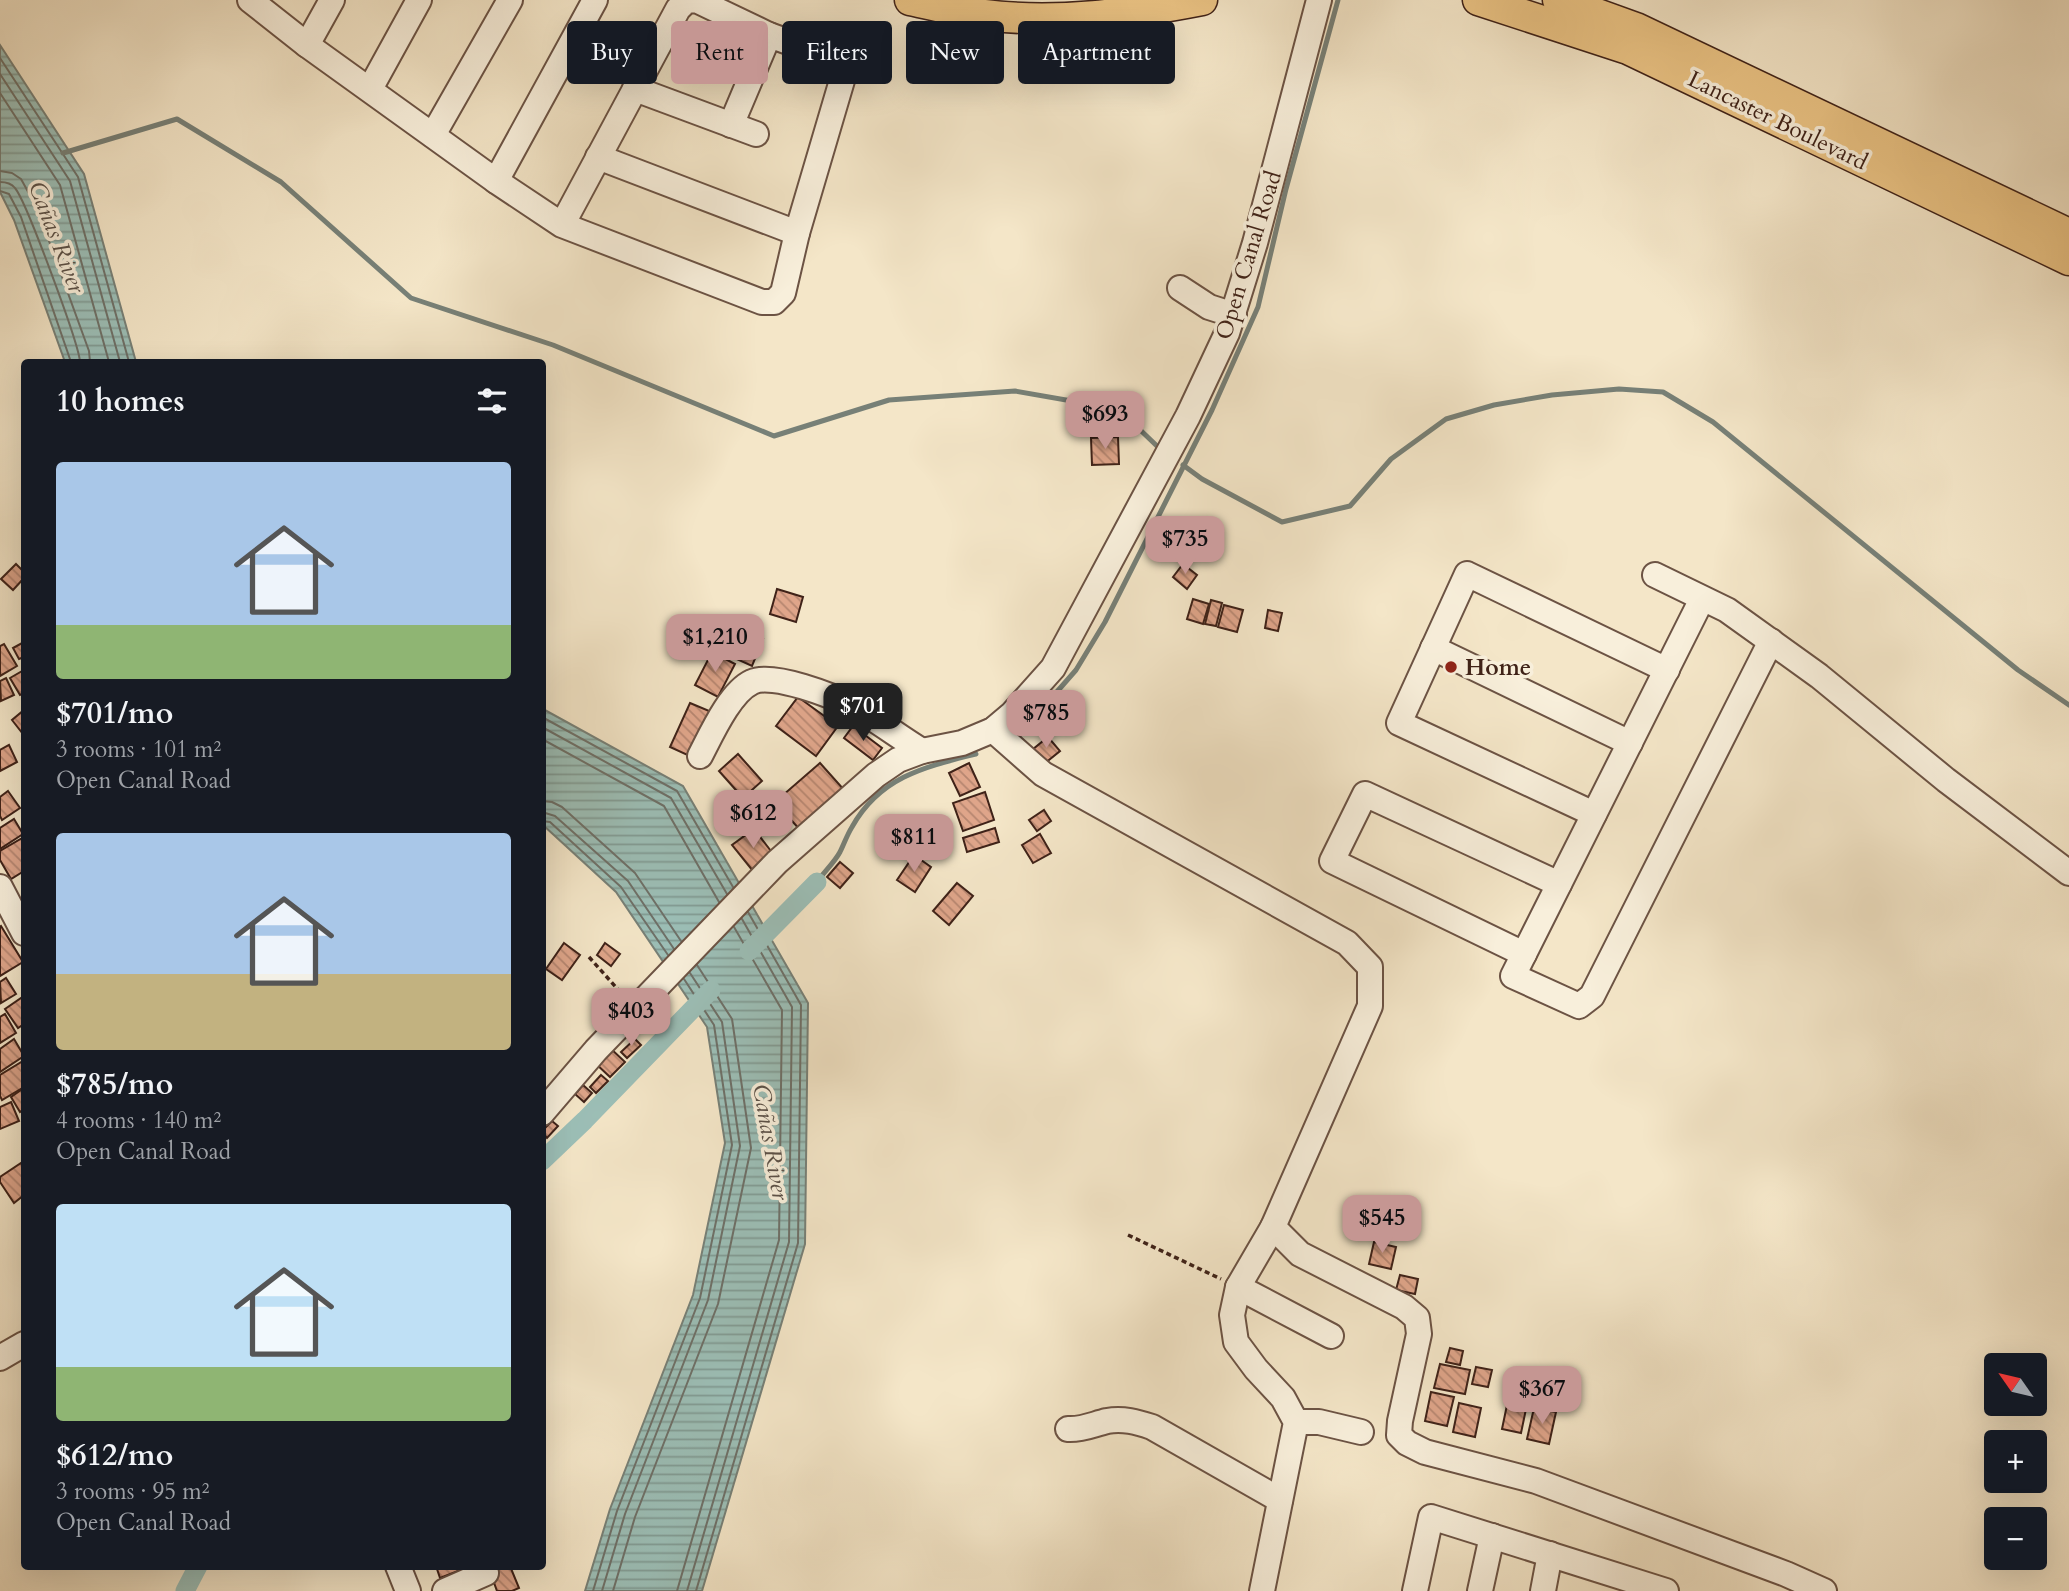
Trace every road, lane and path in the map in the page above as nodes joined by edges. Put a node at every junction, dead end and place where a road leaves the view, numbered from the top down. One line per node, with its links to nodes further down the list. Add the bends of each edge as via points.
1 (250, 0): 12 (street)
2 (332, 0): 12 (street)
3 (419, 0): 13 (street)
4 (510, 0): 17 (street)
5 (595, 0): 19 (street)
6 (910, 0): 7 (main road, via 983,15 1059,19 1135,13)
7 (1202, 0)
8 (1319, 0): 25 (street, Open Canal Road)
9 (1478, 0): 23 (main road, Lancaster Boulevard, via 1628,49)
10 (1558, 0): 22 (main road, Lancaster Boulevard, via 1636,28)
11 (769, 34): 14 (street, via 696,0 686,1); 15 (street); 21 (street, via 830,57 841,65 843,77)
12 (307, 45): 13 (street)
13 (370, 89): 17 (street)
14 (635, 89): 15 (street); 18 (street)
15 (731, 125): 16 (street)
16 (756, 134)
17 (433, 135): 19 (street)
18 (598, 157): 20 (street); 21 (street)
19 (496, 181): 20 (street)
20 (562, 225): 21 (street, via 762,302 774,302 783,293)
21 (797, 233)
22 (2069, 234)
23 (2069, 260)
24 (1180, 288): 25 (street, via 1209,307)
25 (1234, 314): 31 (street, Open Canal Road, via 1188,416 1054,668)
26 (1655, 576): 27 (street)
27 (1702, 600): 28 (street, via 1727,610); 30 (street)
28 (1771, 642): 36 (street); 40 (street, via 1592,996 1579,1006 1513,976)
29 (1433, 649): 30 (street, via 1467,574); 32 (street); 35 (street, via 1399,723)
30 (1667, 670): 32 (street)
31 (993, 730): 33 (street, Open Canal Road, via 962,743); 44 (street, via 1043,774 1347,943 1370,967 1370,1006)
32 (1630, 743): 35 (street)
33 (922, 751): 34 (street, via 853,707 766,678 750,682 721,713); 42 (street, Open Canal Road, via 876,775 777,862)
34 (700, 756)
35 (1594, 814): 37 (street)
36 (2069, 873)
37 (1559, 884): 40 (street); 40 (street, via 1365,794 1332,861)
38 (0, 887): 39 (street)
39 (21, 927)
40 (1524, 954)
41 (589, 957): 42 (path)
42 (635, 1009): 43 (street, Open Canal Road)
43 (546, 1108)
44 (1273, 1227): 46 (street); 66 (street, via 1300,1254 1417,1318 1419,1334 1399,1421 1399,1435 1407,1443 1425,1452 1536,1481)
45 (1128, 1236): 46 (path)
46 (1238, 1287): 47 (street); 50 (street, via 1233,1315 1236,1342 1283,1398)
47 (1331, 1336)
48 (21, 1346): 49 (street)
49 (0, 1358)
50 (1296, 1422): 52 (street); 53 (street)
51 (1068, 1429): 53 (street, via 1110,1420 1152,1427)
52 (1361, 1432)
53 (1280, 1500): 61 (street)
54 (1492, 1536): 55 (street); 62 (street, via 1431,1517); 63 (street)
55 (1550, 1554): 58 (street); 64 (street)
56 (400, 1570): 59 (street)
57 (486, 1573): 60 (street)
58 (1607, 1582): 65 (street)
59 (408, 1591)
60 (445, 1591)
61 (1262, 1591)
62 (1415, 1591)
63 (1480, 1591)
64 (1543, 1591)
65 (1666, 1591)
66 (1824, 1591)

